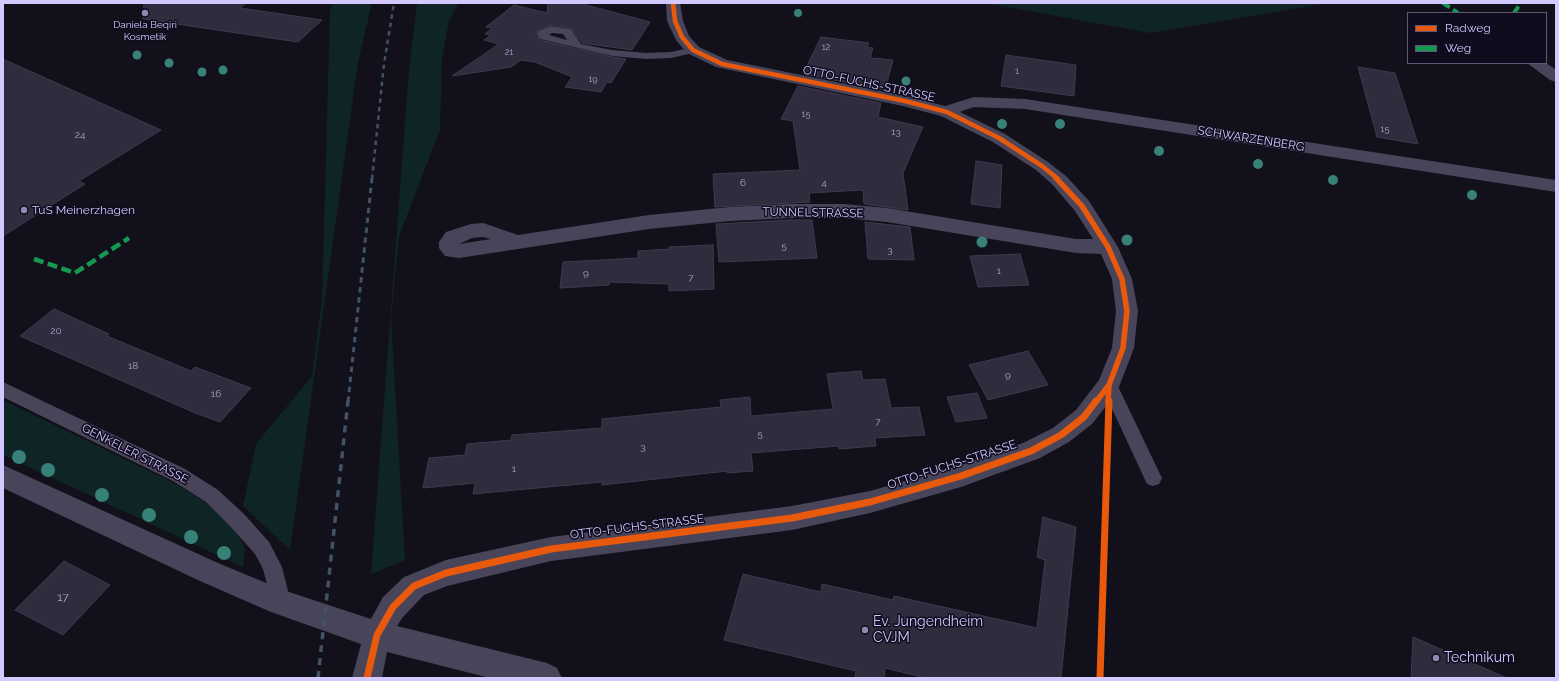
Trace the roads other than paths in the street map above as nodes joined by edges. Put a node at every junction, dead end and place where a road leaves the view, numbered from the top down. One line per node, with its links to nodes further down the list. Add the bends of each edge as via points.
1 (673, 3): 3 (street, OTTO-FUCHS-STRASSE, via 682,37)
2 (577, 46): 3 (lane, via 646,56 671,55)
3 (693, 50): 6 (street, OTTO-FUCHS-STRASSE, via 736,68 905,101)
4 (1536, 64): 5 (street)
5 (1556, 77)
6 (946, 112): 7 (street, SCHWARZENBERG, via 974,102 1025,104); 9 (street, OTTO-FUCHS-STRASSE, via 999,138 1059,180 1082,206)
7 (1556, 186)
8 (517, 242): 9 (street, TUNNELSTRASSE, via 649,222 791,211 887,215 1076,246)
9 (1108, 246): 10 (street, OTTO-FUCHS-STRASSE, via 1122,279 1127,310 1123,348)
10 (1109, 385): 13 (lane); 15 (street, OTTO-FUCHS-STRASSE, via 1084,417 1061,435 1031,451 961,476 870,502 792,518 551,549 446,572 414,586 393,607)
11 (3, 389): 14 (lane, GENKELER STRASSE, via 179,475 212,496 238,520 262,548 272,567)
12 (3, 476): 14 (street)
13 (1153, 478)
14 (281, 603): 15 (street)
15 (377, 635): 16 (street, OTTO-FUCHS-STRASSE); 17 (street)
16 (367, 678)
17 (547, 678)

